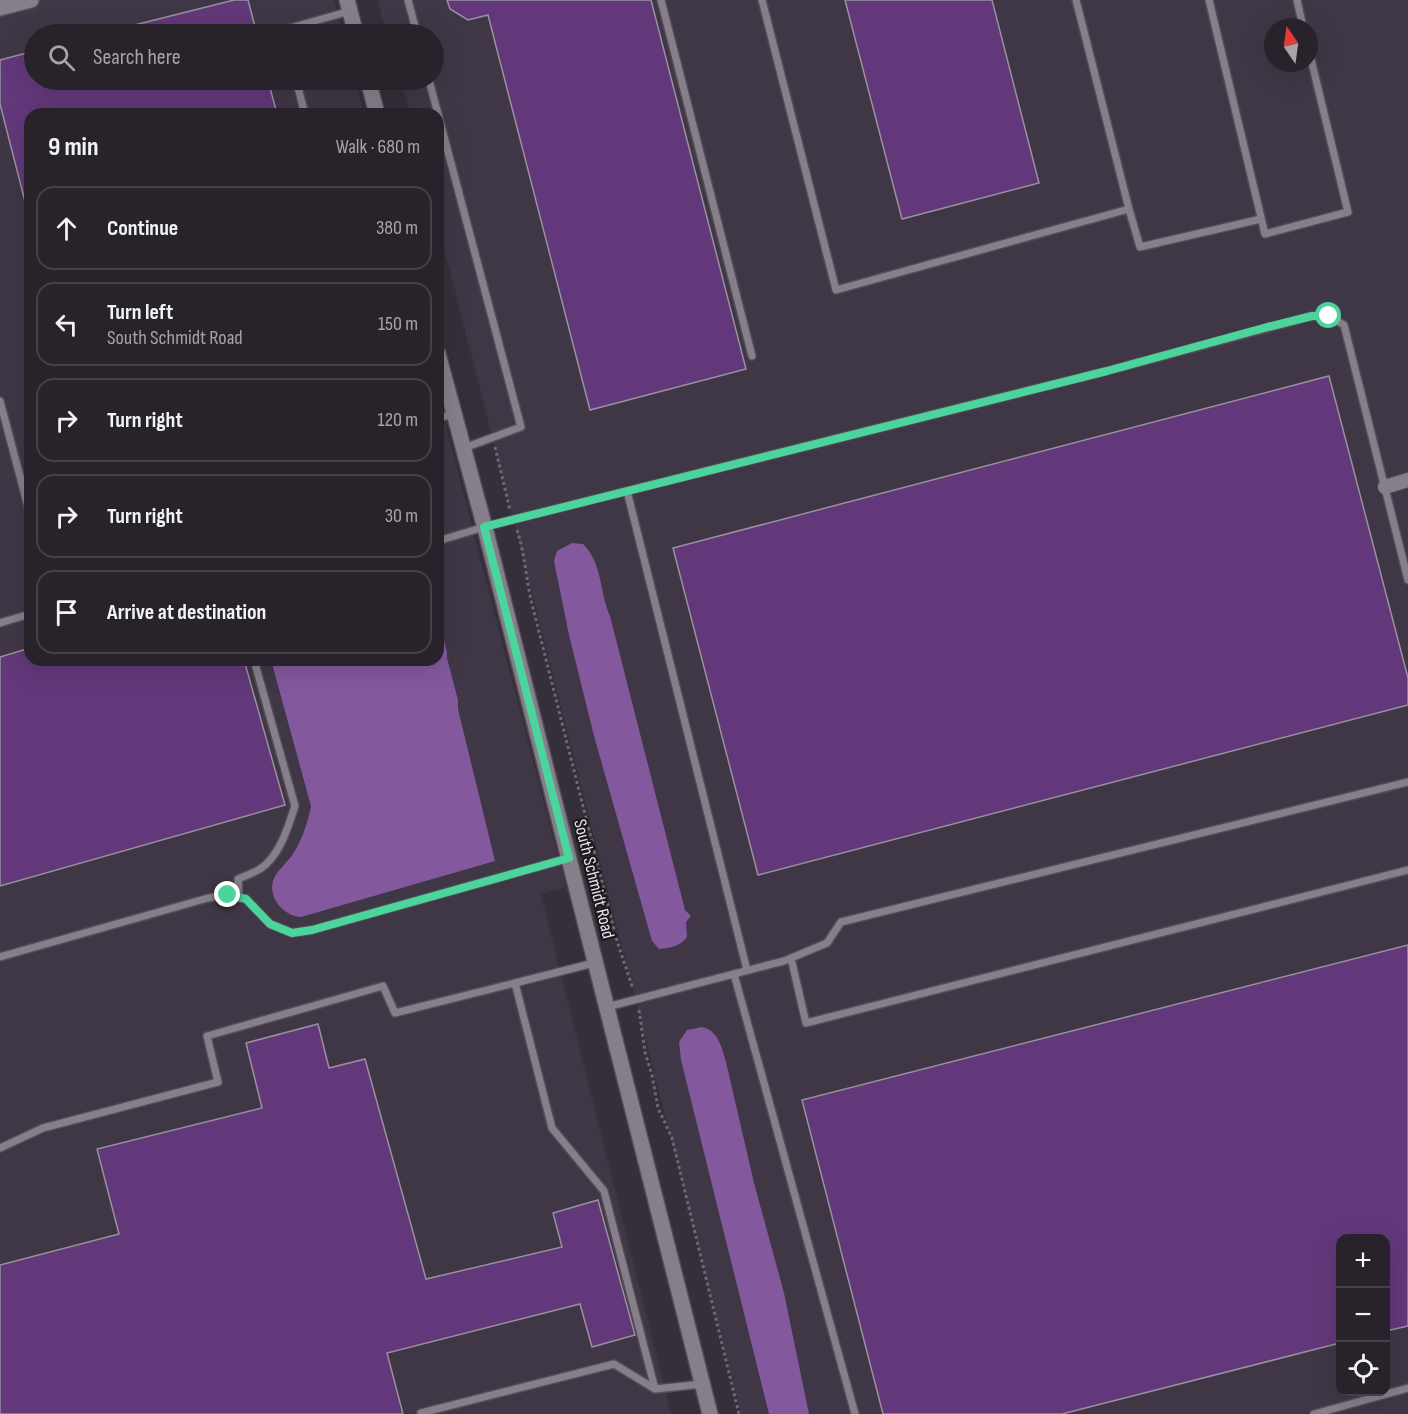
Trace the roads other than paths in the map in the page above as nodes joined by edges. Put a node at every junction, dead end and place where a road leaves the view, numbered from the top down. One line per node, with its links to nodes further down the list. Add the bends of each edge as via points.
1 (31, 0): 9 (street)
2 (408, 0): 13 (lane)
3 (661, 0): 24 (lane)
4 (762, 0): 22 (lane, via 836,290)
5 (1076, 0): 22 (lane)
6 (1209, 0): 23 (lane)
7 (1297, 0): 10 (lane)
8 (349, 6): 11 (lane); 12 (street)
9 (0, 8)
10 (1301, 18)
11 (300, 24)
12 (354, 24)
13 (414, 24)
14 (1314, 72): 23 (lane, via 1348,212 1265,234)
15 (299, 90): 18 (lane)
16 (371, 90): 19 (street)
17 (432, 90): 20 (lane)
18 (303, 108)
19 (375, 108)
20 (436, 108)
21 (444, 137): 29 (lane, via 521,427)
22 (1129, 209): 23 (lane, via 1140,247)
23 (1261, 219)
24 (752, 356)
25 (444, 376): 27 (street, South Schmidt Road)
26 (0, 401): 32 (lane)
27 (454, 414): 28 (lane); 29 (street, South Schmidt Road)
28 (444, 416)
29 (463, 448): 34 (street, South Schmidt Road)
30 (1408, 480): 31 (street)
31 (1384, 487): 33 (lane, via 1344,325 1329,316 1312,316); 36 (lane)
32 (24, 491)
33 (627, 491): 34 (lane); 47 (lane)
34 (484, 527): 35 (lane); 41 (street, South Schmidt Road)
35 (444, 539)
36 (1408, 580)
37 (24, 616): 38 (lane)
38 (0, 623)
39 (257, 666): 43 (lane, via 295,806 275,855 262,868 238,879)
40 (1408, 782): 45 (lane, via 841,922 827,943)
41 (569, 858): 43 (lane, via 292,933 270,924 246,899); 46 (street, South Schmidt Road)
42 (1408, 870): 45 (lane, via 806,1023)
43 (239, 897): 44 (lane, via 208,898)
44 (0, 957)
45 (791, 958): 47 (lane)
46 (596, 963): 49 (lane); 50 (street, South Schmidt Road)
47 (747, 970): 48 (lane)
48 (734, 974): 50 (lane); 57 (lane)
49 (515, 983): 51 (lane, via 395,1013 383,986 207,1036 218,1082 43,1128); 54 (lane, via 552,1128 604,1191)
50 (607, 1006): 52 (street, South Schmidt Road)
51 (0, 1148)
52 (702, 1384): 54 (lane); 56 (street, South Schmidt Road)
53 (1408, 1388): 58 (lane)
54 (655, 1389): 55 (lane, via 614,1364)
55 (421, 1413)
56 (710, 1414)
57 (855, 1414)
58 (1314, 1414)

